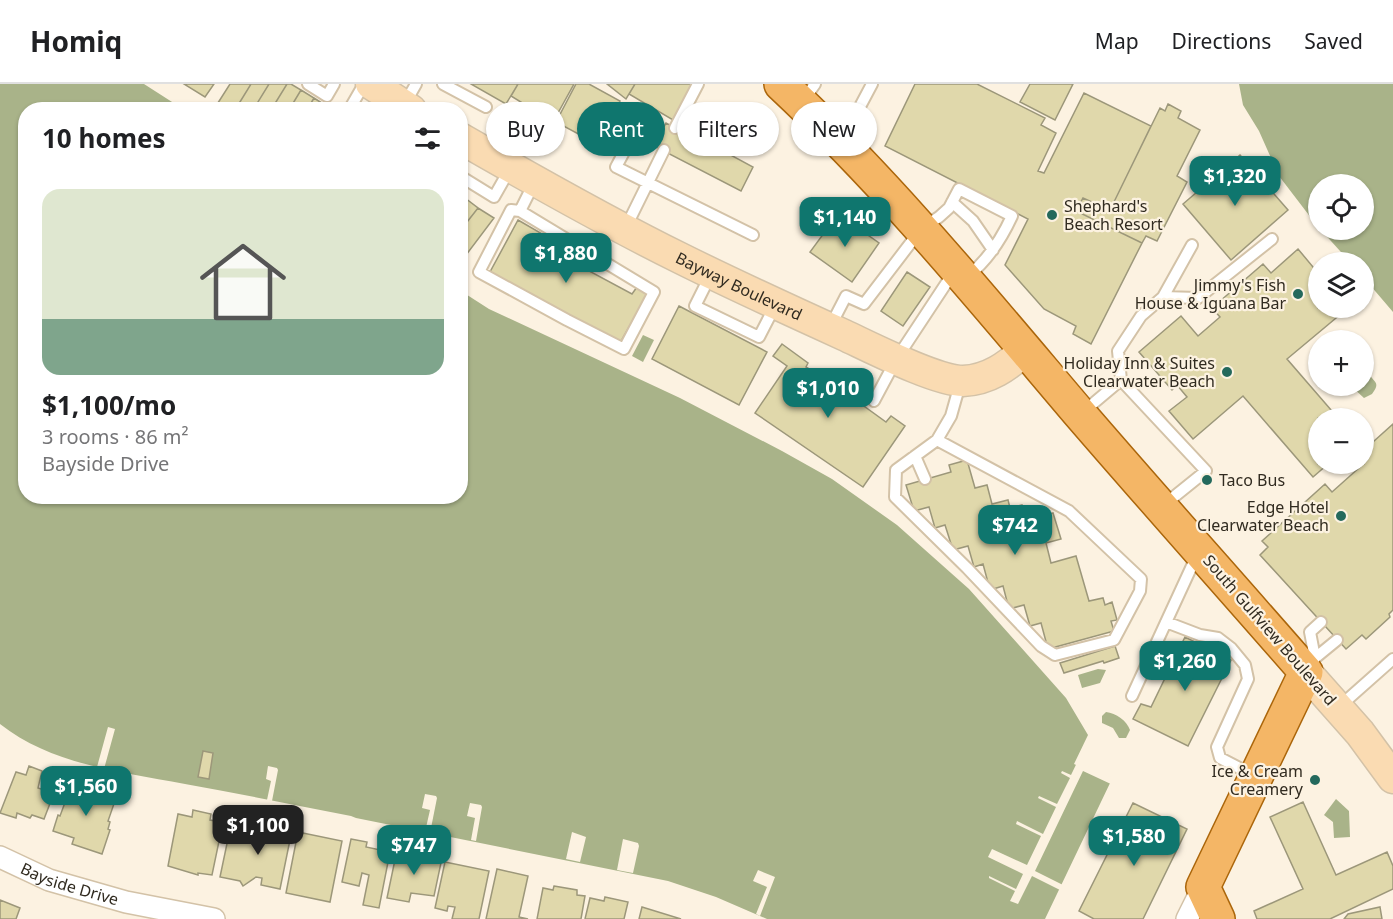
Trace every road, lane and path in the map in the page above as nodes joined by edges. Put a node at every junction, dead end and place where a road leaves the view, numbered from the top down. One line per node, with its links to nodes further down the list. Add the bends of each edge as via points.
1 (308, 84): 2 (lane, via 327,96)
2 (334, 84)
3 (364, 84): 10 (lane)
4 (372, 84): 9 (street)
5 (443, 84): 13 (lane)
6 (698, 84): 14 (lane)
7 (872, 84): 12 (lane)
8 (799, 90): 11 (main road, South Gulfview Boulevard)
9 (410, 100)
10 (354, 102)
11 (809, 102)
12 (862, 102)
13 (486, 108)
14 (675, 128)
15 (468, 143): 19 (street, Bayway Boulevard)
16 (622, 156): 21 (lane, via 616,167)
17 (661, 156): 21 (lane)
18 (856, 156): 24 (main road, South Gulfview Boulevard)
19 (523, 174): 20 (lane, via 494,197); 23 (lane); 25 (street, Bayway Boulevard)
20 (468, 181)
21 (648, 183): 25 (lane); 26 (lane)
22 (952, 202): 24 (lane); 29 (lane, via 973,221); 29 (lane, via 959,189 1012,216)
23 (520, 211): 23 (lane, via 511,210 479,272 624,349 654,292)
24 (922, 228): 30 (main road, South Gulfview Boulevard); 32 (lane, via 864,304 846,297)
25 (625, 229): 32 (street, Bayway Boulevard)
26 (753, 235)
27 (1272, 239): 31 (lane, via 1198,298)
28 (1192, 245): 31 (lane)
29 (993, 250): 30 (lane, via 982,265)
30 (961, 273): 33 (main road, South Gulfview Boulevard); 34 (lane)
31 (1163, 297): 35 (lane, via 1141,316 1118,351)
32 (829, 328): 34 (street, Bayway Boulevard)
33 (1026, 350): 36 (street, Bayway Boulevard, via 1002,370); 38 (main road, South Gulfview Boulevard)
34 (897, 358): 36 (street, Bayway Boulevard); 37 (lane)
35 (1121, 380): 38 (lane); 42 (lane, via 1206,471)
36 (961, 381): 39 (lane, via 951,416)
37 (874, 401)
38 (1080, 414): 42 (main road, South Gulfview Boulevard)
39 (937, 440): 40 (lane); 40 (lane, via 1069,511 1141,579 1140,591 1114,639 1085,643 1055,655 1041,646 895,497 896,470)
40 (915, 456): 41 (lane)
41 (925, 479)
42 (1162, 507): 43 (main road, South Gulfview Boulevard)
43 (1200, 550): 44 (lane); 48 (main road, South Gulfview Boulevard)
44 (1166, 622): 49 (lane); 51 (lane, via 1218,638 1245,665 1248,679 1217,747 1220,758)
45 (1321, 622): 48 (lane, via 1310,632)
46 (1337, 640): 48 (lane)
47 (1393, 659): 50 (lane)
48 (1310, 665): 50 (street, South Gulfview Boulevard); 51 (main road)
49 (1132, 696)
50 (1338, 708): 52 (street, South Gulfview Boulevard)
51 (1256, 777): 54 (main road)
52 (1393, 778)
53 (0, 857): 55 (street, Bayside Drive, via 49,880 126,902)
54 (1203, 887): 56 (street); 57 (main road)
55 (214, 919)
56 (1187, 919)
57 (1218, 919)

